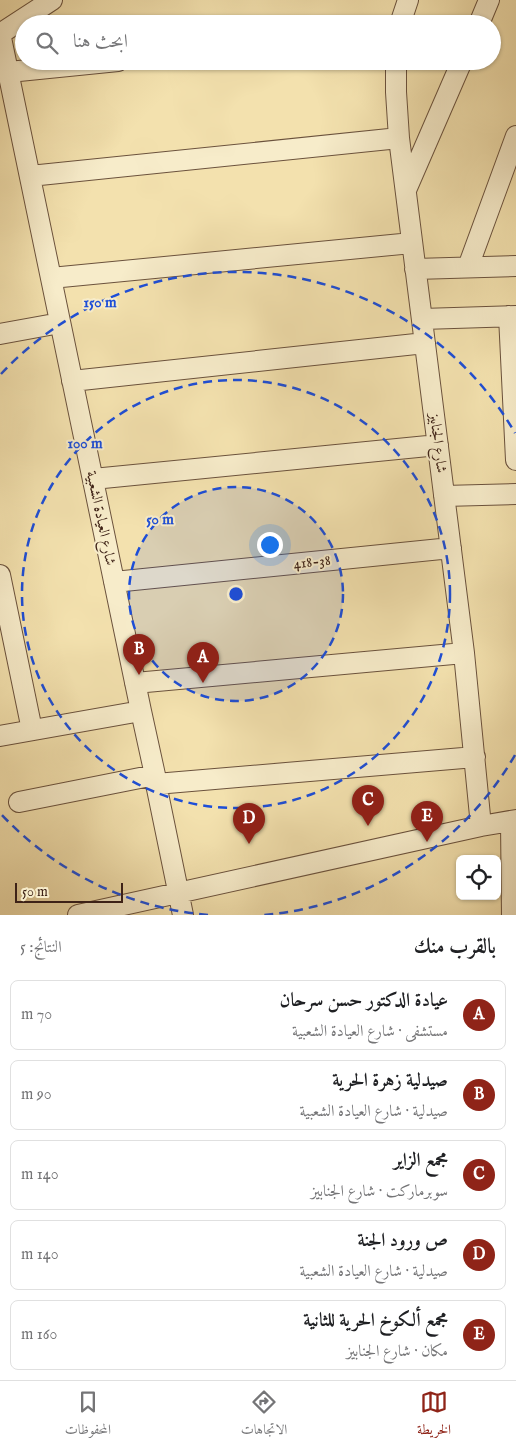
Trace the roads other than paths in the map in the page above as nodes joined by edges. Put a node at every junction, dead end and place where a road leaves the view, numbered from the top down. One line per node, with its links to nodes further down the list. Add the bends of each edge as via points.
1 (52, 0): 4 (street)
2 (408, 0): 5 (street)
3 (489, 0): 6 (street)
4 (28, 15)
5 (403, 15)
6 (483, 15)
7 (15, 23): 8 (street)
8 (0, 33): 12 (street, شارع العيادة الشعبية)
9 (28, 70): 12 (street)
10 (396, 70): 14 (street, شارع الجنابيز)
11 (458, 70): 16 (street)
12 (8, 72): 15 (street, شارع العيادة الشعبية)
13 (516, 136): 19 (street)
14 (399, 138): 15 (street); 16 (street, شارع الجنابيز)
15 (30, 176): 21 (street, شارع العيادة الشعبية)
16 (406, 190): 17 (street, شارع الجنابيز)
17 (412, 243): 20 (street, شارع الجنابيز); 21 (street)
18 (516, 266): 19 (street)
19 (468, 268): 20 (street)
20 (415, 269): 23 (street, شارع الجنابيز)
21 (51, 278): 24 (street, شارع العيادة الشعبية)
22 (513, 316): 23 (street); 29 (street)
23 (422, 319): 26 (street, شارع الجنابيز)
24 (60, 323): 25 (street); 27 (street, شارع العيادة الشعبية)
25 (0, 334)
26 (425, 343): 27 (street); 28 (street, شارع الجنابيز)
27 (72, 381): 30 (street, شارع العيادة الشعبية)
28 (438, 445): 30 (street); 32 (street, شارع الجنابيز)
29 (516, 460)
30 (93, 479): 35 (street, شارع العيادة الشعبية)
31 (516, 494): 32 (street)
32 (444, 496): 33 (street, شارع الجنابيز)
33 (451, 548): 35 (street, 418-38); 36 (street, شارع الجنابيز)
34 (0, 575): 39 (street)
35 (114, 582): 37 (street, شارع العيادة الشعبية)
36 (464, 653): 37 (street); 41 (street, شارع الجنابيز)
37 (135, 683): 38 (street, شارع العيادة الشعبية)
38 (141, 711): 39 (street); 42 (street, شارع العيادة الشعبية)
39 (32, 730): 40 (street)
40 (0, 736)
41 (475, 757): 42 (street); 45 (street, شارع الجنابيز)
42 (156, 780): 43 (street); 47 (street, شارع العيادة الشعبية)
43 (19, 802)
44 (513, 821): 45 (street); 46 (street)
45 (481, 826): 47 (street)
46 (514, 872): 50 (street)
47 (178, 893): 48 (street); 49 (street, شارع العيادة الشعبية)
48 (78, 915)
49 (183, 915)
50 (512, 915)

